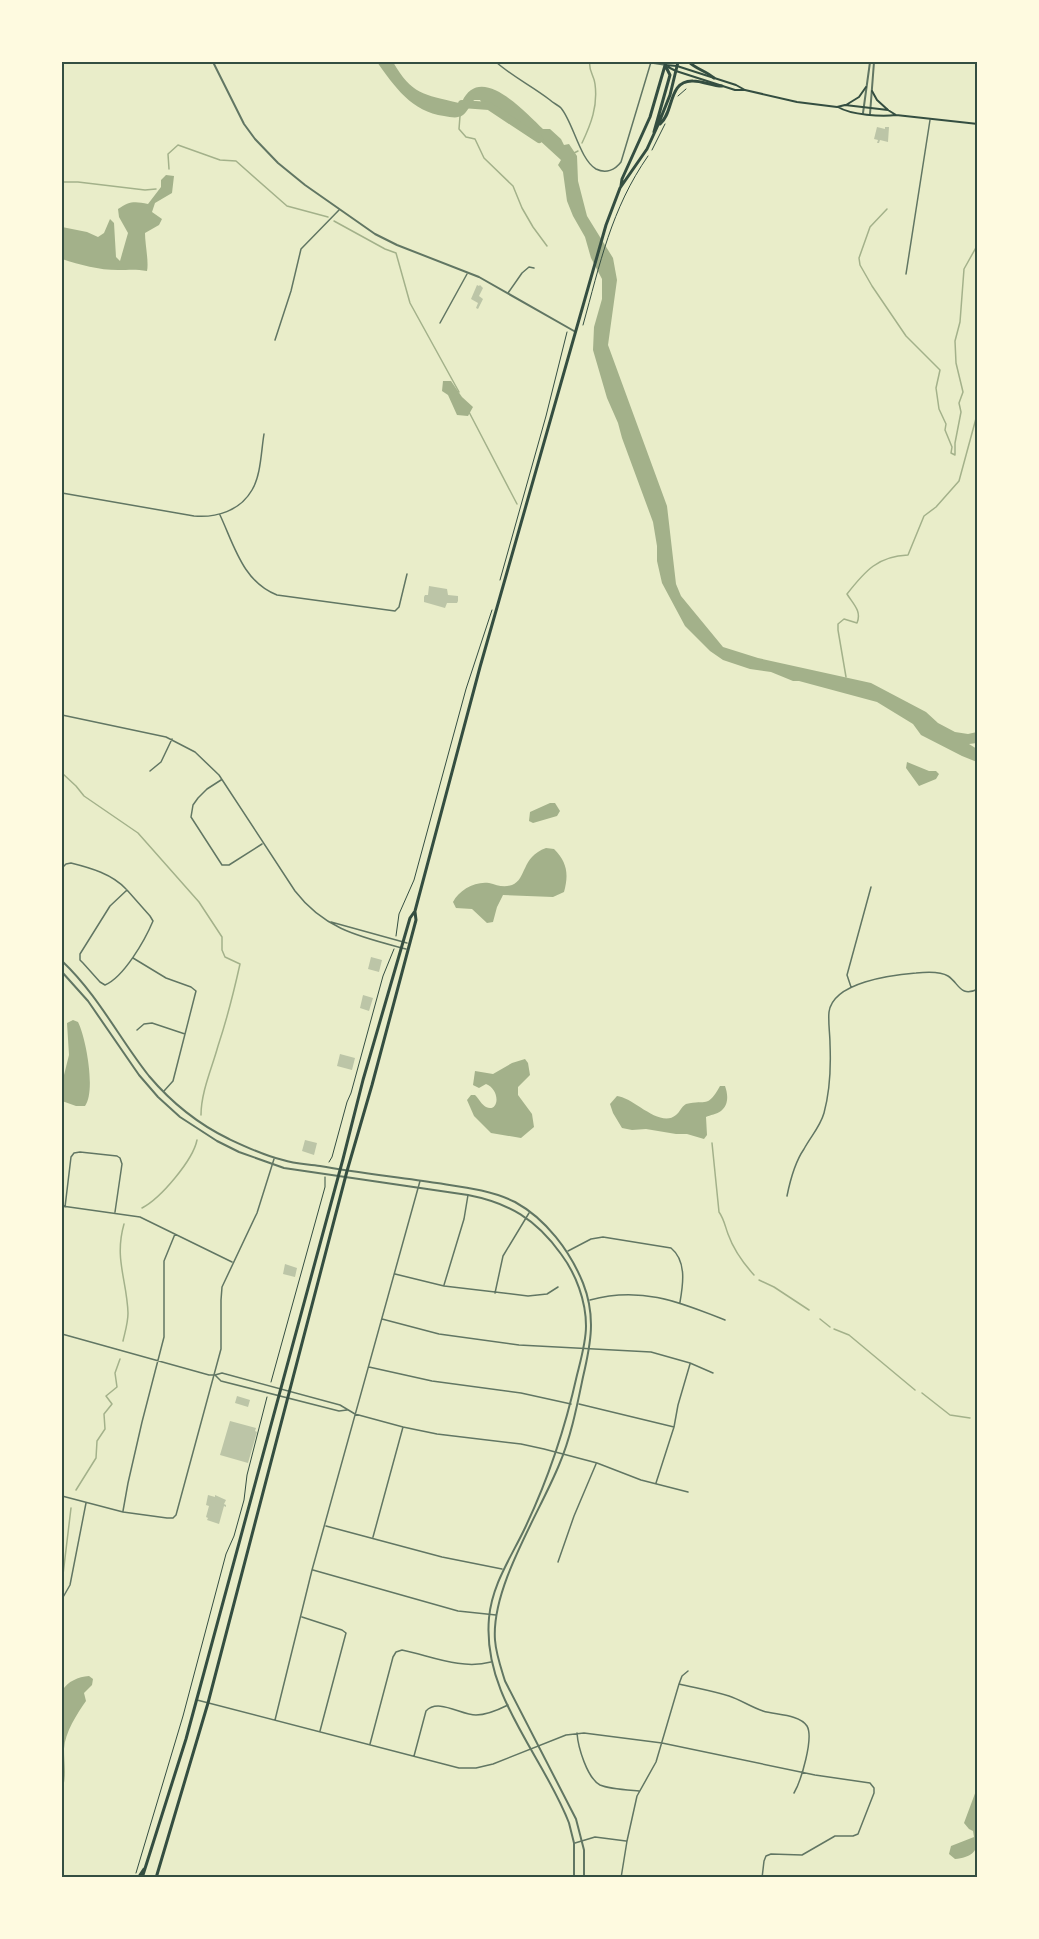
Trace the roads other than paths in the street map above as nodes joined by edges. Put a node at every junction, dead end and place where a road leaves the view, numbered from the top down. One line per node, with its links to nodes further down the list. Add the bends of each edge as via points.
1 (213, 62): 27 (street, via 244,124 259,144)
2 (496, 62): 3 (street, via 560,107 592,165 604,171 621,162)
3 (651, 62): 6 (street)
4 (689, 62): 9 (main road)
5 (872, 62): 11 (street); 13 (street)
6 (666, 64): 7 (main road); 8 (main road); 25 (main road, via 670,75); 26 (main road, via 650,117)
7 (677, 64): 8 (main road); 9 (main road)
8 (676, 71): 10 (main road); 24 (main road)
9 (714, 78): 12 (main road)
10 (722, 86): 12 (main road); 24 (main road, via 696,81 683,84 674,92 664,121)
11 (866, 87): 14 (main road, via 859,97); 16 (street)
12 (745, 90): 15 (main road)
13 (872, 91): 17 (street); 18 (main road)
14 (845, 105): 15 (main road); 16 (main road)
15 (837, 107): 19 (main road)
16 (864, 107): 17 (main road); 19 (street)
17 (870, 108): 18 (main road); 20 (street)
18 (888, 110): 21 (main road)
19 (863, 113): 20 (main road)
20 (870, 114): 21 (main road)
21 (896, 115): 22 (main road)
22 (930, 119): 23 (main road); 30 (street)
23 (978, 124)
24 (658, 125): 25 (main road)
25 (654, 135): 26 (main road)
26 (620, 188): 33 (main road)
27 (339, 210): 29 (street, via 397,245); 34 (street, via 301,249)
28 (534, 268): 31 (street, via 522,273)
29 (468, 272): 31 (street); 32 (street)
30 (906, 274)
31 (508, 294): 33 (street)
32 (440, 323)
33 (574, 331): 47 (main road)
34 (275, 340)
35 (264, 434): 37 (street, via 251,491 237,506)
36 (62, 493): 37 (street, via 194,516)
37 (220, 515): 38 (street, via 250,577 277,595 395,611)
38 (407, 574)
39 (62, 715): 40 (street)
40 (172, 739): 41 (street, via 161,762); 42 (street, via 199,755)
41 (150, 771)
42 (222, 779): 43 (street); 43 (street, via 198,798 191,817 220,864 229,865)
43 (263, 843): 48 (street, via 297,894)
44 (62, 868): 46 (street, via 71,863 102,873)
45 (871, 887): 56 (street, via 847,975)
46 (127, 890): 53 (street, via 153,921); 53 (street, via 110,906 80,957 105,985 122,973)
47 (415, 911): 49 (main road); 50 (main road)
48 (330, 922): 49 (street); 51 (street, via 346,932)
49 (404, 942): 50 (street); 51 (main road)
50 (409, 944): 52 (main road)
51 (402, 948): 52 (street); 63 (main road)
52 (408, 950): 64 (main road)
53 (132, 957): 59 (street, via 166,978 194,989 196,996)
54 (62, 962): 60 (street, via 94,996)
55 (62, 972): 62 (street, via 88,1001 139,1075 167,1105 217,1142)
56 (851, 988): 57 (street, via 923,972 948,976 960,990); 70 (street, via 839,994 829,1011 827,1096 820,1124 803,1149)
57 (978, 990)
58 (137, 1029): 59 (street, via 152,1023)
59 (185, 1035): 60 (street, via 173,1081)
60 (163, 1092): 61 (street, via 215,1132)
61 (274, 1158): 62 (street); 63 (street)
62 (272, 1164): 65 (street); 78 (street, via 257,1213)
63 (340, 1170): 64 (street); 65 (main road)
64 (347, 1171): 66 (main road); 67 (street)
65 (339, 1176): 66 (street); 95 (main road)
66 (345, 1177): 68 (street); 96 (main road)
67 (420, 1181): 68 (street); 73 (street, via 494,1194)
68 (418, 1188): 69 (street); 79 (street)
69 (468, 1195): 75 (street, via 510,1207); 80 (street)
70 (786, 1196)
71 (62, 1206): 72 (street)
72 (65, 1207): 74 (street); 74 (street, via 72,1154 117,1156 122,1164)
73 (530, 1212): 75 (street); 77 (street)
74 (115, 1213): 76 (street, via 144,1218)
75 (526, 1218): 82 (street, via 503,1256); 88 (street, via 555,1245 576,1279 586,1325)
76 (175, 1234): 78 (street); 90 (street, via 164,1261 165,1331)
77 (567, 1251): 83 (street); 84 (street, via 603,1237 671,1248 679,1256 683,1277)
78 (233, 1263): 94 (street, via 222,1291 222,1345)
79 (395, 1274): 80 (street); 85 (street)
80 (444, 1286): 82 (street)
81 (558, 1287): 82 (street, via 538,1296)
82 (495, 1293)
83 (588, 1301): 84 (street, via 624,1293); 89 (street, via 592,1324)
84 (680, 1302): 86 (street)
85 (381, 1319): 88 (street, via 439,1334 519,1345); 92 (street)
86 (725, 1320)
87 (62, 1334): 90 (street)
88 (583, 1347): 89 (street); 100 (street)
89 (589, 1348): 91 (street, via 651,1352); 99 (street)
90 (158, 1360): 94 (street); 112 (street)
91 (690, 1363): 93 (street); 104 (street)
92 (368, 1367): 100 (street); 102 (street)
93 (713, 1373)
94 (215, 1375): 95 (street, via 222,1373); 97 (street, via 221,1381); 112 (street, via 177,1515 167,1518)
95 (280, 1388): 96 (street); 97 (main road)
96 (289, 1391): 98 (main road); 101 (street)
97 (278, 1396): 98 (street); 125 (main road)
98 (287, 1398): 101 (street); 126 (main road)
99 (577, 1403): 104 (street); 106 (street)
100 (571, 1404): 105 (street)
101 (348, 1410): 102 (street)
102 (355, 1414): 103 (street); 113 (street)
103 (403, 1427): 105 (street, via 521,1444); 114 (street)
104 (674, 1428): 108 (street)
105 (556, 1453): 106 (street); 117 (street)
106 (563, 1455): 107 (street); 120 (street, via 507,1578)
107 (597, 1463): 108 (street); 115 (street)
108 (656, 1484): 109 (street)
109 (688, 1492)
110 (62, 1496): 111 (street)
111 (86, 1502): 112 (street); 118 (street, via 70,1585)
112 (123, 1512)
113 (326, 1526): 114 (street); 116 (street)
114 (372, 1538): 117 (street)
115 (558, 1562)
116 (312, 1570): 119 (street, via 459,1611); 121 (street)
117 (504, 1570): 119 (street, via 494,1591)
118 (62, 1599)
119 (490, 1614): 120 (street); 122 (street)
120 (496, 1615): 133 (street, via 498,1660)
121 (301, 1617): 128 (street); 129 (street, via 346,1633)
122 (492, 1662): 127 (street); 132 (street, via 466,1665 402,1650 396,1652)
123 (688, 1671): 124 (street)
124 (679, 1684): 131 (street); 136 (street, via 800,1720 809,1733)
125 (197, 1700): 126 (street); 142 (main road, via 174,1781 147,1862)
126 (208, 1703): 128 (street); 143 (main road)
127 (508, 1705): 134 (street); 135 (street, via 482,1715 429,1708)
128 (274, 1720): 129 (street)
129 (320, 1731): 132 (street)
130 (577, 1733): 131 (street); 133 (street); 137 (street, via 579,1749 596,1782)
131 (662, 1743): 136 (street); 137 (street)
132 (370, 1745): 135 (street)
133 (538, 1747): 134 (street); 139 (street, via 570,1804)
134 (532, 1750): 135 (street, via 476,1767 459,1768); 141 (street, via 565,1811)
135 (414, 1757)
136 (801, 1773): 138 (street); 147 (street, via 870,1783 874,1793 861,1830 853,1836 835,1836 802,1856 766,1856)
137 (639, 1792): 140 (street)
138 (794, 1793)
139 (582, 1841): 140 (street, via 595,1837); 141 (street); 145 (street)
140 (627, 1841): 146 (street)
141 (574, 1843): 144 (street)
142 (138, 1877)
143 (156, 1878)
144 (574, 1878)
145 (584, 1878)
146 (621, 1878)
147 (762, 1878)

